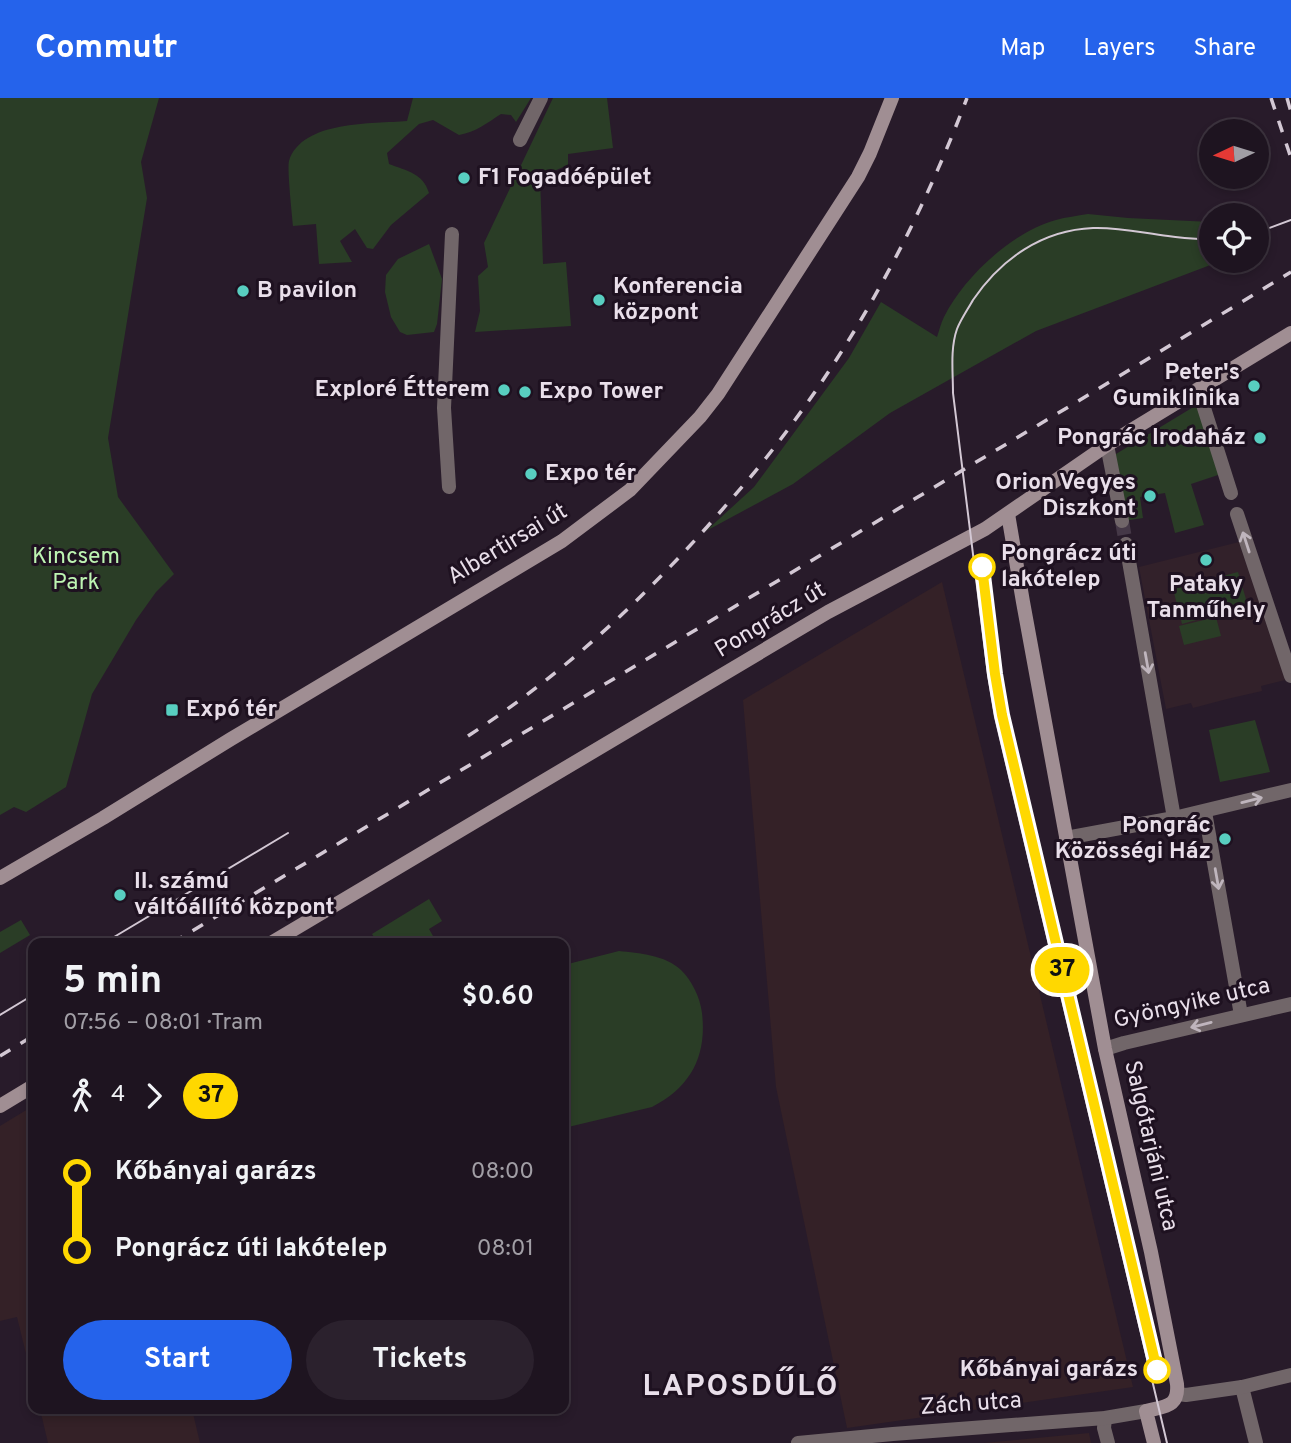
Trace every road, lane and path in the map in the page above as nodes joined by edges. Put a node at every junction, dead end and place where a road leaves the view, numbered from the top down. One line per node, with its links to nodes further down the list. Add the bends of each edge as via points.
1 (541, 98): 3 (street)
2 (892, 98): 19 (street, Albertirsai út, via 858,177 733,372 701,416 630,490 562,541)
3 (520, 140)
4 (452, 234): 8 (street, via 444,408)
5 (1291, 333): 6 (street, Pongrácz út)
6 (1198, 389): 7 (street, Pongrácz út); 9 (street)
7 (1107, 445): 10 (street, Pongrácz út); 12 (street)
8 (449, 487)
9 (1231, 493)
10 (1009, 514): 18 (street, Salgótarjáni utca); 20 (street, Pongrácz út, via 828,612)
11 (1237, 514): 14 (street, one-way to 11)
12 (1122, 521)
13 (1126, 546): 17 (street, one-way to 17)
14 (1291, 676)
15 (1291, 790): 16 (street, one-way to 15)
16 (1205, 812): 17 (street); 22 (street, one-way to 22)
17 (1174, 818): 18 (street)
18 (1066, 838): 23 (street, Salgótarjáni utca)
19 (0, 878)
20 (279, 938)
21 (1291, 1004): 22 (street, Gyöngyike utca)
22 (1241, 1015): 23 (street, Gyöngyike utca, one-way to 23)
23 (1105, 1049): 28 (street, Salgótarjáni utca)
24 (28, 1089): 25 (street)
25 (0, 1106)
26 (1291, 1376): 27 (street)
27 (1242, 1387): 28 (street); 34 (street)
28 (1178, 1394): 29 (street, via 1169,1405)
29 (1146, 1411): 30 (street, Zách utca); 33 (street)
30 (1105, 1418): 31 (street, Zách utca); 32 (street)
31 (798, 1443)
32 (1108, 1443)
33 (1154, 1443)
34 (1256, 1443)

